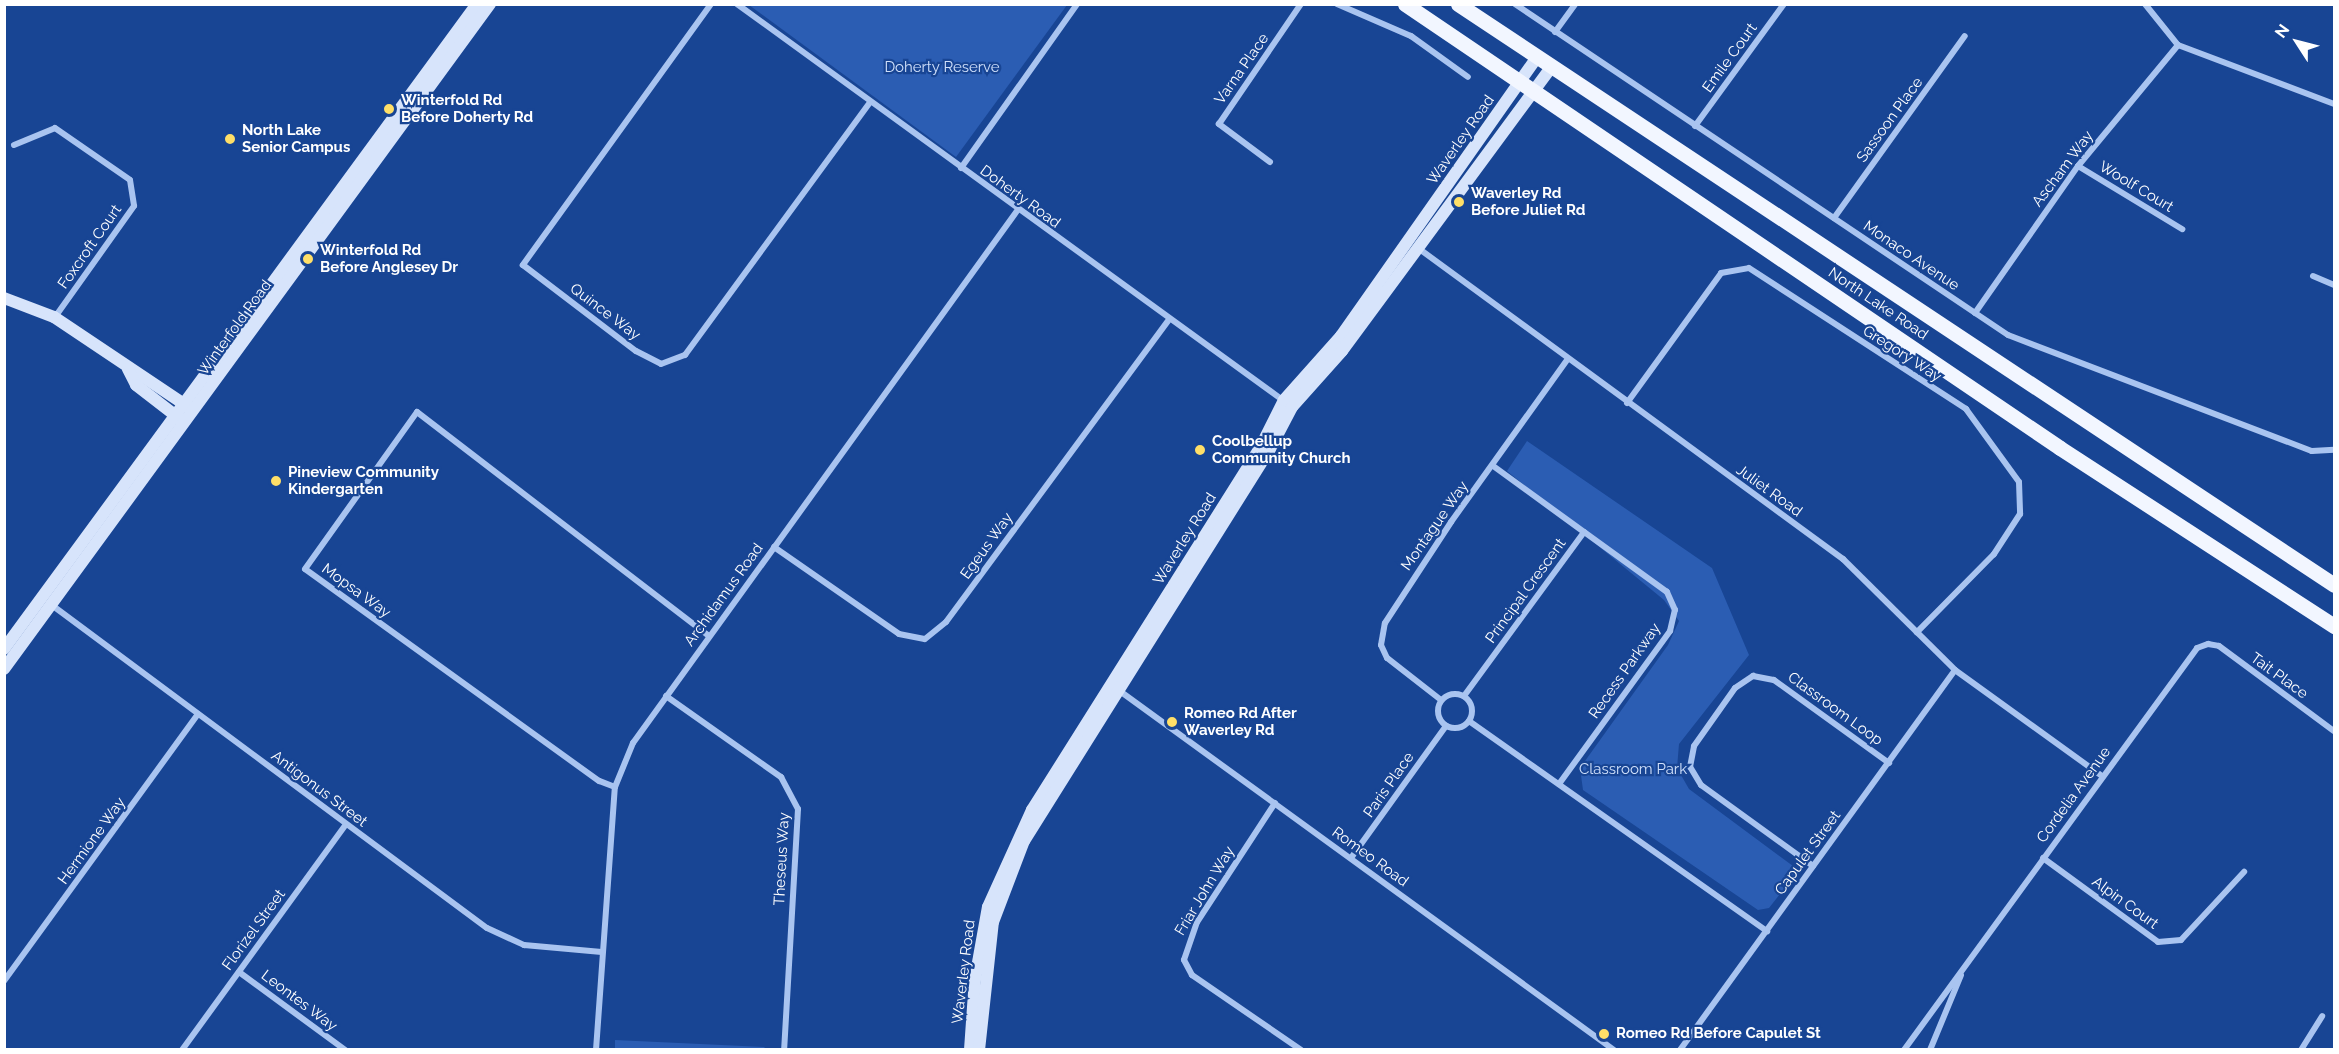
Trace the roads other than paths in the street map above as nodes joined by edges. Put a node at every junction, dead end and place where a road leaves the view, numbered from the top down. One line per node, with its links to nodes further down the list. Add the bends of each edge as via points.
1 (477, 4): 43 (street, Winterfold Road)
2 (489, 4): 43 (street, Winterfold Road)
3 (711, 4): 22 (street, Quince Way, via 523,265 636,351 661,364 685,355)
4 (737, 4): 22 (street, Doherty Road)
5 (1077, 4): 28 (street)
6 (1301, 4): 26 (street, Varna Place, via 1219,124)
7 (1337, 4): 19 (street, via 1411,36)
8 (1405, 4): 20 (main road, North Lake Road)
9 (1458, 4): 17 (main road, North Lake Road)
10 (1515, 4): 14 (street, Monaco Avenue)
11 (1575, 4): 14 (street)
12 (1784, 4): 24 (street, Emile Court)
13 (2145, 4): 16 (street)
14 (1554, 32): 24 (street, Monaco Avenue)
15 (1965, 36): 30 (street, Sassoon Place)
16 (2178, 45): 23 (street); 27 (street, Ascham Way)
17 (1538, 56): 18 (main road, North Lake Road); 20 (street, Waverley Road)
18 (1551, 66): 21 (street, Waverley Road); 49 (main road, North Lake Road, via 1874,284)
19 (1468, 77)
20 (1519, 84): 21 (main road, North Lake Road); 32 (street, Waverley Road)
21 (1533, 93): 32 (street, Waverley Road); 51 (main road, North Lake Road)
22 (870, 102): 28 (street, Doherty Road)
23 (2334, 104)
24 (1695, 126): 30 (street, Monaco Avenue)
25 (14, 145): 37 (street, Foxcroft Court, via 55,128 130,180 134,206)
26 (1270, 162)
27 (2078, 166): 31 (street, Woolf Court); 36 (street, Ascham Way)
28 (961, 168): 29 (street, Doherty Road)
29 (1017, 211): 38 (street, Doherty Road); 48 (street, Archidamus Road)
30 (1834, 218): 36 (street, Monaco Avenue)
31 (2182, 229)
32 (1412, 244): 39 (street, Juliet Road); 42 (street, Waverley Road, via 1327,371)
33 (2313, 276): 34 (street)
34 (2334, 285)
35 (4, 298): 37 (street)
36 (1975, 312): 45 (street, Monaco Avenue, via 2008,335 2312,451)
37 (54, 318): 40 (street)
38 (1169, 319): 42 (street, Doherty Road); 48 (street, Egeus Way, via 946,622 925,639 899,634)
39 (1568, 360): 41 (street, Juliet Road); 46 (street, Montague Way)
40 (128, 369): 43 (street, via 143,374); 44 (street, via 136,385)
41 (1627, 403): 52 (street, Juliet Road, via 1843,559); 52 (street, Gregory Way, via 1721,273 1749,268 1966,410 2019,482 2020,514 1994,554)
42 (1288, 404): 58 (street, Waverley Road)
43 (189, 407): 44 (street, Winterfold Road)
44 (180, 419): 50 (street, Winterfold Road)
45 (2333, 451)
46 (1493, 466): 47 (street, Principal Crescent); 61 (street, Montague Way, via 1409,584 1382,634 1388,658)
47 (1584, 532): 60 (street, Principal Crescent); 68 (street, Recess Parkway, via 1667,592 1675,610 1670,631)
48 (774, 547): 53 (street, Archidamus Road)
49 (2334, 585)
50 (46, 601): 55 (street, Winterfold Road); 56 (street, Winterfold Road); 62 (street, Antigonus Street)
51 (2334, 626)
52 (1917, 632): 57 (street, Juliet Road)
53 (708, 635): 59 (street, Archidamus Road); 69 (street, Mopsa Way, via 417,412 305,568 599,781)
54 (2208, 644): 65 (street, Tait Place, via 2219,646); 67 (street, Cordelia Avenue, via 2197,648)
55 (4, 649)
56 (4, 669)
57 (1955, 670): 66 (street, Capulet Street); 67 (street, Juliet Road)
58 (1114, 688): 70 (street, Romeo Road); 86 (street, Waverley Road, via 1032,810 998,876 979,951); 87 (street, Waverley Road, via 1024,841 1007,879 988,947)
59 (666, 696): 69 (street, Archidamus Road, via 633,743); 85 (street, Theseus Way, via 781,777 798,808)
60 (1464, 696): 61 (street, via 1454,693); 63 (street, via 1472,708)
61 (1441, 700): 64 (street, via 1438,714)
62 (198, 714): 71 (street, Antigonus Street); 80 (street, Hermione Way)
63 (1469, 721): 64 (street, via 1456,728); 68 (street)
64 (1446, 726): 72 (street, Paris Place)
65 (2334, 731)
66 (1889, 763): 74 (street, Capulet Street); 74 (street, Classroom Loop, via 1774,680 1753,676 1728,698 1694,746 1690,767 1701,785)
67 (2102, 776): 73 (street, Cordelia Avenue)
68 (1559, 784): 76 (street)
69 (615, 787): 77 (street, Archidamus Road)
70 (1275, 802): 72 (street, Romeo Road); 88 (street, Friar John Way, via 1197,922 1184,960 1192,975)
71 (346, 824): 77 (street, Antigonus Street, via 488,928 524,945); 79 (street, Florizel Street)
72 (1351, 858): 89 (street, Romeo Road)
73 (2043, 858): 75 (street, Alpin Court, via 2158,942 2181,940); 78 (street, Cordelia Avenue)
74 (1814, 866): 76 (street, Capulet Street)
75 (2244, 872)
76 (1767, 931): 90 (street, Capulet Street)
77 (603, 952): 84 (street, Archidamus Road)
78 (1965, 966): 91 (street, Cordelia Avenue); 92 (street, Cordelia Avenue)
79 (240, 972): 82 (street, Florizel Street); 83 (street, Leontes Way)
80 (4, 981)
81 (2322, 1016): 93 (street)
82 (182, 1050)
83 (345, 1050)
84 (596, 1050)
85 (784, 1050)
86 (970, 1050)
87 (979, 1050)
88 (1301, 1050)
89 (1614, 1050)
90 (1680, 1050)
91 (1904, 1050)
92 (1930, 1050)
93 (2301, 1050)

